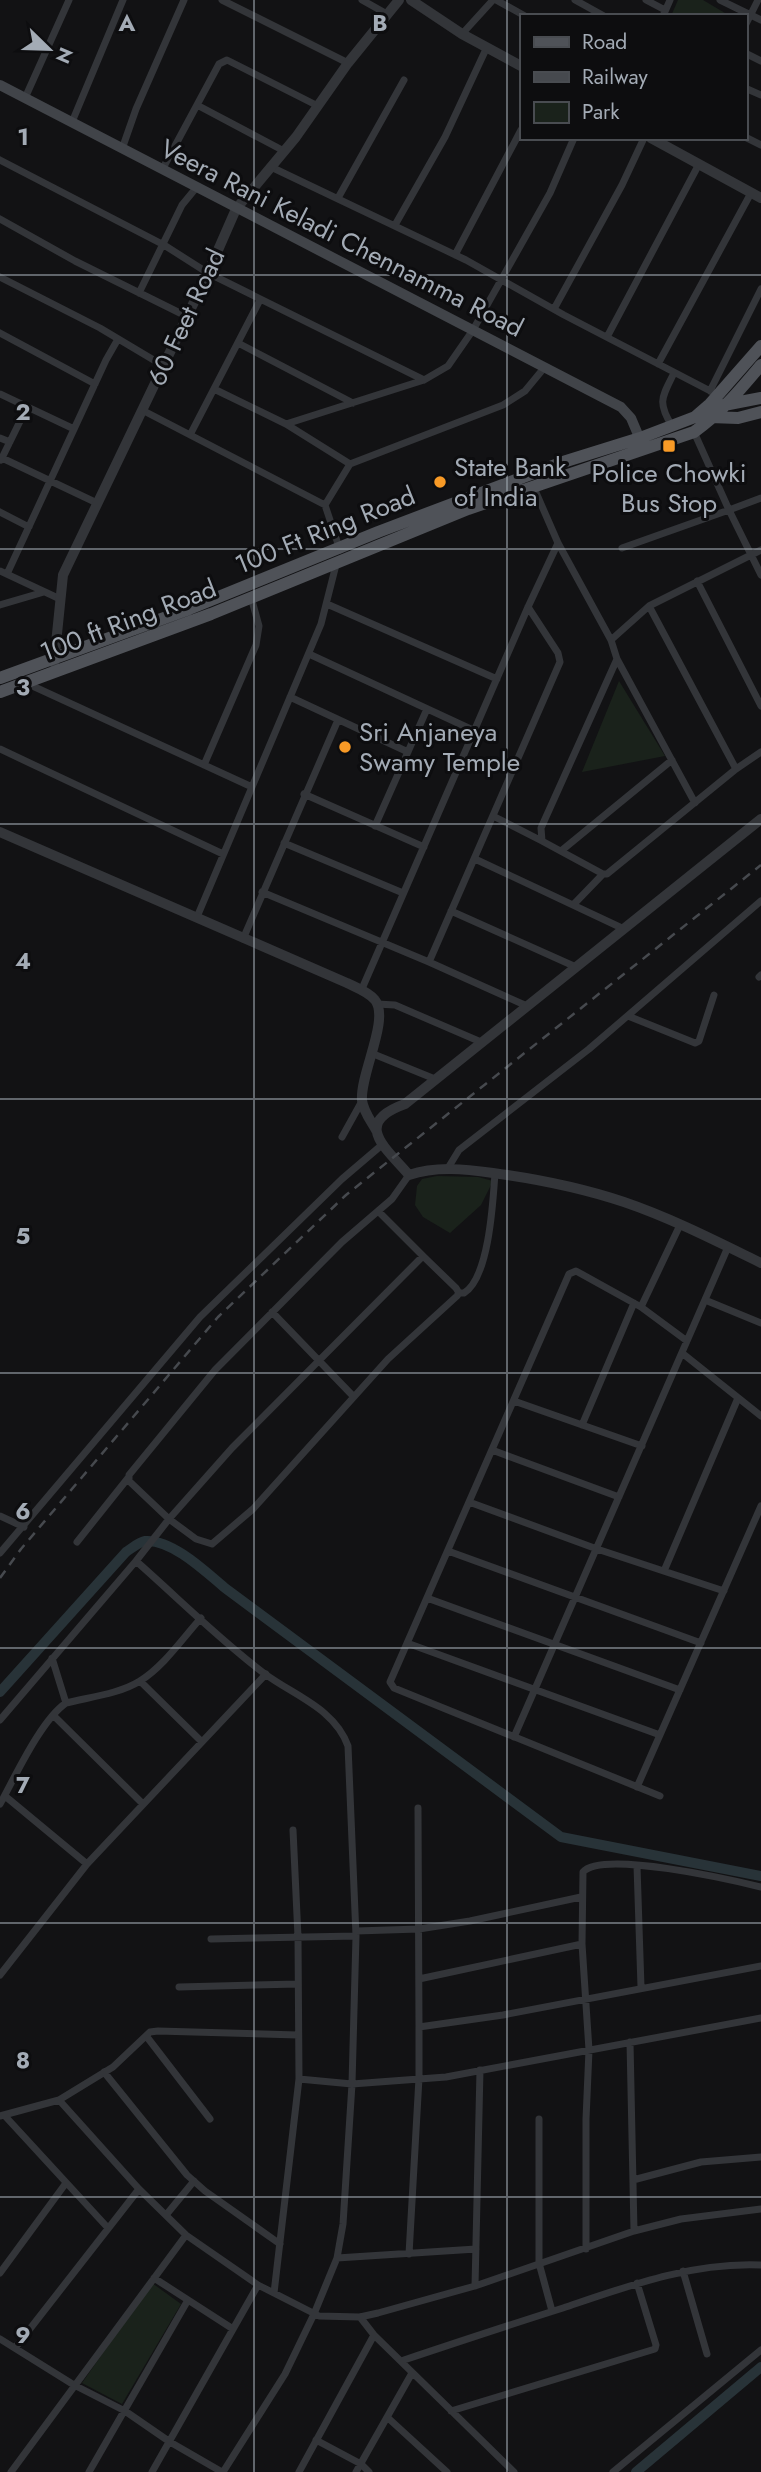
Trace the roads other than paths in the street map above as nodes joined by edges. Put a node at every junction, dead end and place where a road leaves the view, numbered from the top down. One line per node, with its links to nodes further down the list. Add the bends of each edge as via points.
1 (69, 0): 27 (street)
2 (124, 0): 30 (street)
3 (184, 0): 35 (street)
4 (222, 0): 23 (street)
5 (362, 0): 15 (street)
6 (399, 0): 15 (street, 60 Feet Road)
7 (411, 0): 21 (street)
8 (494, 0): 16 (street); 21 (street)
9 (575, 0): 17 (street)
10 (646, 0): 14 (street)
11 (670, 0): 14 (street)
12 (720, 0): 18 (street)
13 (758, 0): 18 (street)
14 (664, 13)
15 (387, 14): 23 (street, 60 Feet Road)
16 (521, 14)
17 (600, 14)
18 (751, 15): 19 (street); 20 (street)
19 (761, 20)
20 (747, 22)
21 (462, 34): 22 (street)
22 (486, 47): 24 (street); 47 (street, via 445,137)
23 (348, 63): 29 (street, 60 Feet Road)
24 (520, 65)
25 (404, 80): 43 (street)
26 (0, 85): 27 (main road, Veera Rani Keladi Chennamma Road)
27 (25, 98): 30 (main road, Veera Rani Keladi Chennamma Road)
28 (197, 105): 29 (street, via 219,64 227,60); 36 (street); 40 (street)
29 (318, 106): 36 (street, 60 Feet Road)
30 (72, 122): 35 (main road, Veera Rani Keladi Chennamma Road)
31 (520, 132): 49 (street)
32 (573, 140): 52 (street, via 550,193)
33 (643, 140): 56 (street)
34 (655, 140): 38 (street)
35 (122, 149): 40 (main road, Veera Rani Keladi Chennamma Road)
36 (285, 151): 39 (street, 60 Feet Road)
37 (0, 160): 48 (street)
38 (699, 164): 42 (street); 60 (street)
39 (271, 167): 43 (street); 45 (street, 60 Feet Road)
40 (162, 170): 41 (main road, Veera Rani Keladi Chennamma Road)
41 (196, 188): 45 (main road, Veera Rani Keladi Chennamma Road); 48 (street)
42 (751, 193): 44 (street); 64 (street)
43 (338, 198): 47 (street)
44 (761, 198)
45 (236, 209): 50 (street, 60 Feet Road); 58 (main road, Veera Rani Keladi Chennamma Road)
46 (0, 219): 54 (street)
47 (395, 225): 49 (street)
48 (163, 245): 50 (street); 54 (street)
49 (455, 255): 52 (street)
50 (208, 272): 55 (street); 57 (street, 60 Feet Road)
51 (0, 277): 61 (street)
52 (501, 279): 56 (street); 58 (street)
53 (761, 289): 74 (street)
54 (139, 293): 57 (street)
55 (260, 300): 62 (street); 69 (street)
56 (554, 309): 60 (street)
57 (186, 316): 65 (street, 60 Feet Road)
58 (473, 331): 67 (main road, Veera Rani Keladi Chennamma Road); 69 (street, via 448,366)
59 (0, 333): 70 (street)
60 (607, 337): 64 (street)
61 (118, 339): 65 (street); 70 (street)
62 (238, 343): 71 (street); 75 (street)
63 (761, 346): 74 (main road, 100 Ft Ring Road)
64 (658, 364): 68 (street)
65 (163, 365): 77 (street, 60 Feet Road)
66 (761, 365): 74 (main road, 100 ft Ring Road)
67 (544, 368): 88 (main road, Veera Rani Keladi Chennamma Road, via 621,407); 90 (street, via 525,391 503,405)
68 (674, 373): 74 (street); 82 (street, via 661,407)
69 (424, 380): 75 (street)
70 (94, 384): 83 (street)
71 (214, 389): 81 (street); 85 (street)
72 (0, 394): 76 (street)
73 (761, 398): 74 (main road)
74 (716, 399): 79 (main road, 100 Ft Ring Road); 80 (main road, 100 ft Ring Road)
75 (353, 403): 81 (street)
76 (27, 407): 83 (street); 87 (street)
77 (142, 410): 85 (street); 94 (street, 60 Feet Road)
78 (761, 412): 80 (main road)
79 (698, 414): 80 (main road); 82 (main road, 100 Ft Ring Road)
80 (714, 418): 84 (main road, 100 ft Ring Road)
81 (286, 424): 90 (street)
82 (673, 426): 88 (main road, 100 Ft Ring Road)
83 (74, 429): 91 (street)
84 (694, 432): 88 (main road, 100 ft Ring Road); 96 (street)
85 (190, 435): 95 (street)
86 (0, 438): 87 (street)
87 (10, 442): 89 (street)
88 (642, 444): 92 (main road, 100 ft Ring Road); 100 (main road, 100 Ft Ring Road, via 563,462)
89 (1, 459): 91 (street)
90 (350, 464): 95 (street)
91 (50, 480): 94 (street); 98 (street)
92 (534, 488): 99 (street); 104 (main road, 100 ft Ring Road, via 468,509)
93 (761, 498): 96 (street)
94 (97, 503): 110 (street, 60 Feet Road, via 63,575)
95 (326, 505): 100 (street)
96 (729, 510): 101 (street); 103 (street)
97 (0, 512): 98 (street)
98 (29, 527): 105 (street)
99 (558, 544): 114 (street); 115 (street)
100 (341, 547): 104 (street); 117 (main road, 100 Ft Ring Road)
101 (622, 548)
102 (761, 550): 103 (street)
103 (750, 554): 106 (street); 107 (street)
104 (337, 563): 109 (main road, 100 ft Ring Road); 111 (street)
105 (3, 572): 108 (street)
106 (761, 575)
107 (696, 582): 113 (street); 125 (street)
108 (45, 592): 110 (street); 112 (street)
109 (251, 597): 119 (main road, 100 ft Ring Road); 133 (street, via 258,626 256,645)
110 (60, 599): 117 (street, 60 Feet Road)
111 (327, 604): 116 (street); 121 (street)
112 (0, 605)
113 (649, 606): 115 (street); 134 (street)
114 (528, 607): 121 (street); 138 (street, via 560,662)
115 (611, 640): 118 (street)
116 (309, 653): 124 (street); 126 (street)
117 (54, 658): 119 (street, 60 Feet Road); 120 (main road, 100 Ft Ring Road)
118 (617, 659): 132 (street); 142 (street, via 541,828)
119 (54, 672): 122 (main road, 100 ft Ring Road)
120 (0, 678)
121 (498, 679): 128 (street)
122 (26, 684): 123 (main road, 100 ft Ring Road); 133 (street)
123 (0, 692)
124 (290, 697): 127 (street); 135 (street)
125 (761, 706)
126 (427, 709): 128 (street); 130 (street)
127 (338, 720): 130 (street); 136 (street)
128 (475, 731): 144 (street)
129 (0, 749): 146 (street)
130 (408, 752): 140 (street)
131 (761, 752): 134 (street)
132 (672, 760): 137 (street); 145 (street)
133 (204, 765): 135 (street)
134 (736, 769): 137 (street)
135 (252, 787): 146 (street)
136 (304, 794): 140 (street); 143 (street)
137 (695, 803): 148 (street)
138 (493, 816): 142 (street); 147 (street)
139 (761, 819): 155 (street)
140 (375, 826): 144 (street)
141 (0, 832): 154 (street)
142 (542, 841): 145 (street)
143 (284, 843): 149 (street); 150 (street)
144 (424, 847): 150 (street)
145 (561, 851): 148 (street)
146 (223, 854): 154 (street)
147 (475, 859): 152 (street); 153 (street)
148 (603, 874): 152 (street)
149 (262, 892): 156 (street); 157 (street)
150 (403, 893): 157 (street)
151 (761, 901): 164 (street)
152 (574, 904): 155 (street)
153 (451, 911): 158 (street); 159 (street)
154 (197, 917): 156 (street)
155 (624, 929): 159 (street)
156 (243, 939): 160 (street)
157 (382, 942): 158 (street); 160 (street)
158 (429, 962): 163 (street)
159 (576, 967): 163 (street)
160 (361, 991): 162 (street)
161 (713, 995): 164 (street, via 695,1043)
162 (377, 1004): 165 (street, via 395,1005); 166 (street, via 379,1023)
163 (527, 1006): 165 (street)
164 (628, 1016): 172 (street, via 459,1150)
165 (481, 1042): 167 (street)
166 (371, 1053): 167 (street); 168 (street)
167 (435, 1079): 169 (street, via 405,1104 385,1111)
168 (362, 1101): 169 (street); 170 (street)
169 (376, 1130): 171 (street)
170 (342, 1137)
171 (383, 1144): 174 (street); 201 (street, via 200,1318)
172 (448, 1168): 173 (street); 174 (street)
173 (495, 1173): 176 (street, via 587,1191); 180 (street, via 484,1256 473,1285)
174 (409, 1175): 175 (street)
175 (378, 1211): 178 (street); 183 (street)
176 (680, 1225): 177 (street); 182 (street)
177 (728, 1247): 179 (street); 181 (street)
178 (423, 1256): 180 (street); 187 (street)
179 (761, 1263)
180 (458, 1293): 188 (street)
181 (705, 1300): 184 (street); 185 (street)
182 (637, 1305): 185 (street); 190 (street, via 572,1271); 192 (street)
183 (272, 1312): 187 (street); 195 (street, via 215,1370)
184 (761, 1323)
185 (687, 1341): 186 (street)
186 (682, 1353): 189 (street); 193 (street)
187 (318, 1361): 188 (street); 200 (street)
188 (353, 1396): 200 (street, via 253,1509 212,1544 196,1539)
189 (738, 1398): 191 (street); 207 (street)
190 (514, 1401): 192 (street); 194 (street)
191 (761, 1416)
192 (582, 1425): 193 (street)
193 (642, 1446): 196 (street)
194 (492, 1450): 196 (street); 197 (street)
195 (128, 1478): 200 (street); 202 (street)
196 (620, 1497): 203 (street)
197 (469, 1502): 203 (street); 204 (street)
198 (761, 1506): 208 (street)
199 (0, 1516): 201 (street)
200 (169, 1519): 206 (street)
201 (24, 1527): 205 (street)
202 (76, 1542)
203 (597, 1549): 207 (street); 210 (street)
204 (448, 1551): 209 (street); 210 (street)
205 (0, 1553)
206 (136, 1561): 211 (street); 215 (street)
207 (664, 1571): 208 (street)
208 (724, 1591): 213 (street)
209 (427, 1598): 212 (street); 214 (street)
210 (575, 1599): 213 (street); 214 (street)
211 (201, 1618): 216 (street); 217 (street)
212 (407, 1643): 218 (street); 224 (street, via 390,1682 394,1688)
213 (701, 1643): 219 (street)
214 (555, 1645): 218 (street); 219 (street)
215 (52, 1658): 220 (street); 222 (street)
216 (266, 1674): 225 (street); 238 (street, via 323,1712 348,1746)
217 (140, 1681): 220 (street); 225 (street)
218 (535, 1690): 223 (street); 224 (street)
219 (680, 1690): 223 (street)
220 (66, 1703): 221 (street)
221 (53, 1715): 227 (street); 230 (street)
222 (0, 1720)
223 (660, 1735): 226 (street)
224 (514, 1737): 226 (street)
225 (202, 1742): 230 (street)
226 (637, 1787): 228 (street)
227 (5, 1796): 229 (street); 233 (street)
228 (660, 1796)
229 (0, 1804)
230 (143, 1804): 233 (street)
231 (418, 1808): 237 (street)
232 (293, 1830): 239 (street)
233 (87, 1864): 243 (street)
234 (637, 1866): 235 (street, via 718,1876); 236 (street, via 587,1867); 247 (street)
235 (761, 1887)
236 (581, 1897): 237 (street); 241 (street)
237 (419, 1929): 238 (street); 244 (street)
238 (356, 1934): 239 (street); 259 (street)
239 (298, 1937): 240 (street); 245 (street)
240 (211, 1939)
241 (582, 1944): 244 (street); 248 (street)
242 (761, 1966): 247 (street)
243 (0, 1975)
244 (419, 1979): 250 (street)
245 (298, 1984): 246 (street); 251 (street)
246 (179, 1987)
247 (641, 1987): 248 (street)
248 (586, 1999): 250 (street); 254 (street)
249 (761, 2018): 253 (street)
250 (419, 2027): 257 (street)
251 (298, 2035): 252 (street, via 158,2031); 258 (street)
252 (146, 2036): 256 (street); 262 (street)
253 (630, 2042): 254 (street); 265 (street)
254 (589, 2050): 255 (street); 276 (street)
255 (480, 2070): 257 (street); 275 (street)
256 (104, 2072): 260 (street); 266 (street)
257 (419, 2078): 259 (street); 277 (street)
258 (299, 2080): 259 (street); 274 (street)
259 (352, 2084): 278 (street)
260 (59, 2100): 261 (street); 268 (street)
261 (2, 2116): 267 (street)
262 (210, 2119)
263 (539, 2119): 279 (street)
264 (761, 2157): 265 (street, via 701,2162)
265 (633, 2180): 272 (street)
266 (194, 2181): 270 (street); 274 (street)
267 (66, 2183): 271 (street); 282 (street)
268 (139, 2189): 270 (street); 271 (street)
269 (761, 2209): 272 (street, via 681,2219)
270 (166, 2215): 273 (street)
271 (108, 2228): 295 (street)
272 (634, 2231): 276 (street)
273 (186, 2235): 283 (street); 285 (street)
274 (279, 2244): 287 (street)
275 (476, 2249): 277 (street); 286 (street)
276 (586, 2249): 279 (street)
277 (409, 2254): 278 (street)
278 (337, 2258): 290 (street)
279 (539, 2263): 286 (street); 289 (street)
280 (761, 2266): 281 (street)
281 (682, 2271): 284 (street); 297 (street)
282 (0, 2273)
283 (154, 2278): 288 (street); 300 (street)
284 (637, 2283): 289 (street); 302 (street, via 654,2349)
285 (258, 2284): 287 (street); 292 (street)
286 (475, 2286): 291 (street)
287 (274, 2293): 290 (street)
288 (188, 2300): 292 (street); 301 (street)
289 (552, 2311): 298 (street)
290 (314, 2314): 291 (street); 310 (street, via 285,2374)
291 (360, 2317): 293 (street)
292 (233, 2329): 305 (street)
293 (374, 2335): 298 (street); 304 (street)
294 (0, 2339): 295 (street)
295 (15, 2348): 300 (street)
296 (761, 2350): 316 (street)
297 (707, 2354)
298 (401, 2361): 299 (street)
299 (412, 2373): 302 (street); 303 (street)
300 (74, 2385): 301 (street); 307 (street)
301 (125, 2411): 305 (street); 308 (street)
302 (451, 2411): 315 (street)
303 (387, 2417): 306 (street); 314 (street)
304 (316, 2440): 306 (street); 311 (street)
305 (170, 2442): 309 (street); 310 (street)
306 (361, 2464): 312 (street); 313 (street)
307 (11, 2472)
308 (89, 2472)
309 (152, 2472)
310 (222, 2472)
311 (299, 2472)
312 (356, 2472)
313 (369, 2472)
314 (447, 2472)
315 (513, 2472)
316 (613, 2472)

